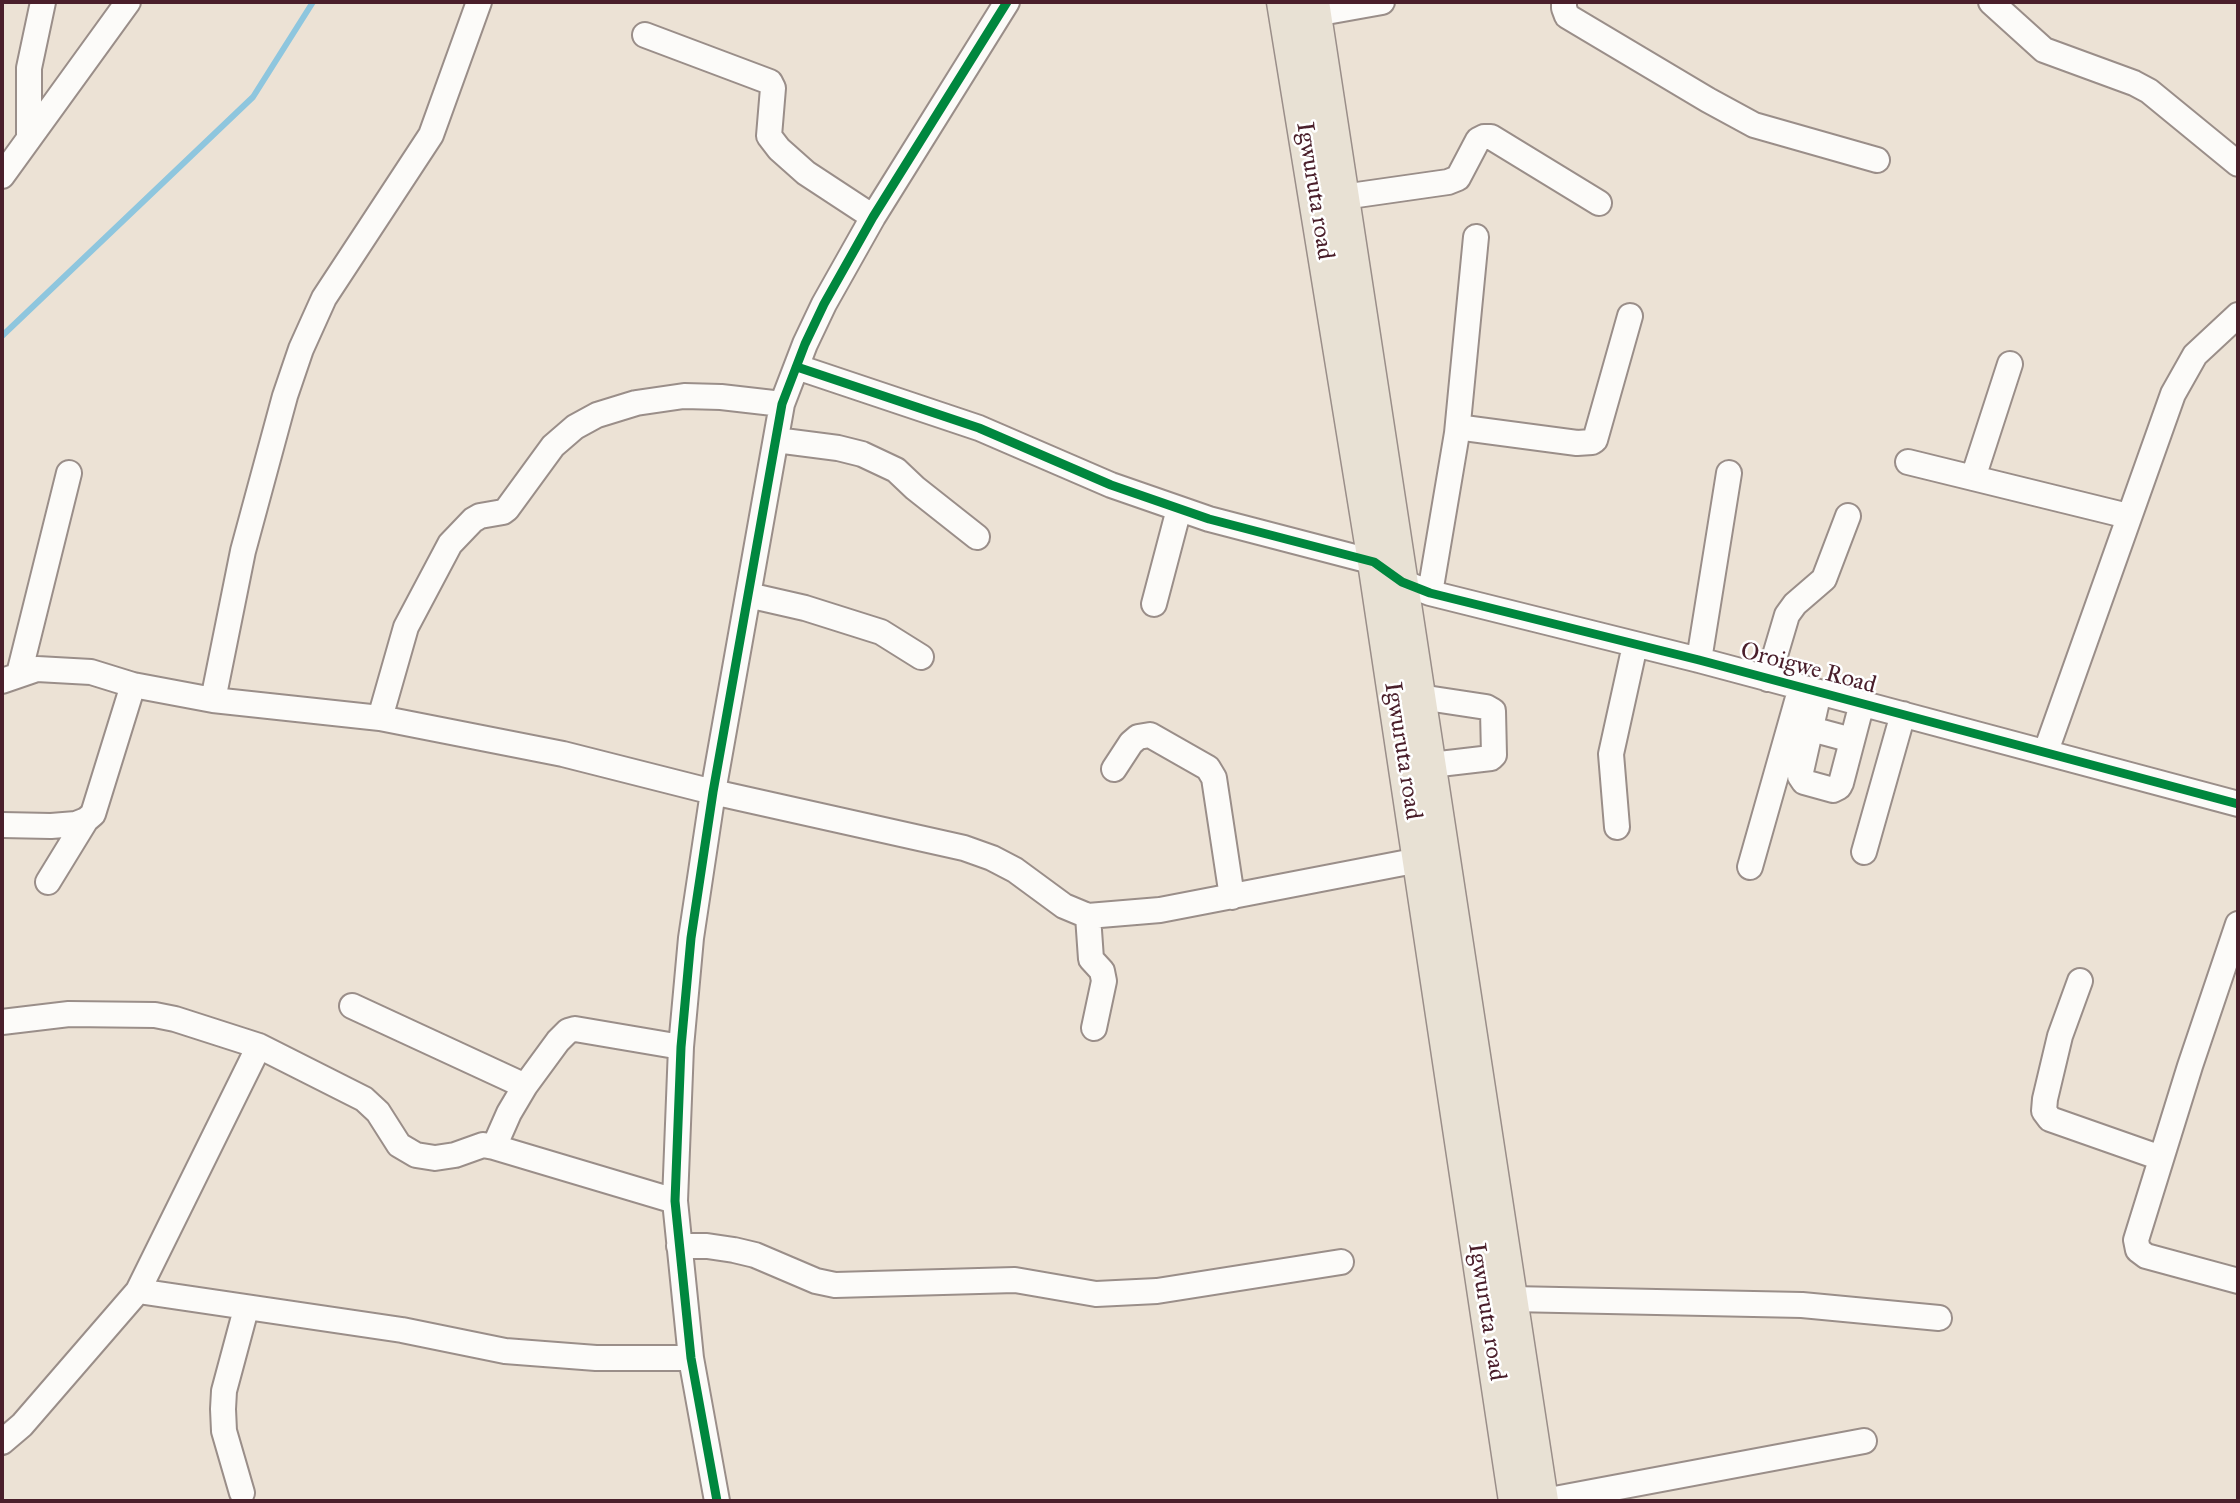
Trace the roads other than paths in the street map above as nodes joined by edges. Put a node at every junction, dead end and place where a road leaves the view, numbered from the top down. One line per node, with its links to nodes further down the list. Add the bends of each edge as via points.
1 (43, 2): 11 (street)
2 (128, 2): 12 (street)
3 (479, 2): 48 (street, via 431,135 324,298 301,349 243,551)
4 (1007, 2): 19 (street)
5 (1283, 2): 36 (main road, Igwuruta road)
6 (1382, 2): 9 (street)
7 (1564, 2): 14 (street, via 1567,16 1754,125)
8 (1991, 2): 15 (street, via 2044,50 2149,91)
9 (1314, 8): 17 (main road, Igwuruta road)
10 (645, 35): 19 (street, via 770,82 769,136 806,173)
11 (28, 83): 12 (street); 13 (street)
12 (61, 95): 13 (street)
13 (29, 138): 16 (street)
14 (1877, 160)
15 (2238, 164)
16 (2, 176)
17 (1343, 197): 18 (street, via 1458,178 1478,140 1492,137); 37 (main road, Igwuruta road)
18 (1599, 203)
19 (873, 216): 24 (street, via 824,304)
20 (1476, 237): 26 (street)
21 (1630, 316): 26 (street, via 1595,440 1577,443 1464,428)
22 (2238, 316): 34 (street, via 2194,355 2184,371)
23 (2010, 364): 31 (street)
24 (797, 367): 25 (street); 32 (street, via 979,428)
25 (782, 404): 27 (street); 51 (street, via 684,396 636,403 575,427 552,446 507,509 473,520 450,544 406,627)
26 (1457, 433): 37 (street)
27 (776, 440): 35 (street, via 838,448 884,464); 38 (street)
28 (1908, 462): 31 (street)
29 (69, 473): 43 (street)
30 (1729, 473): 42 (street)
31 (1973, 478): 34 (street)
32 (1179, 509): 36 (street); 39 (street)
33 (1848, 516): 44 (street, via 1824,579 1787,615)
34 (2128, 516): 54 (street)
35 (977, 537)
36 (1374, 562): 37 (street, Oroigwe Road); 63 (main road, Igwuruta road)
37 (1416, 588): 40 (street, Oroigwe Road); 47 (main road, Igwuruta road)
38 (748, 595): 41 (street, via 881,632); 57 (street)
39 (1154, 604)
40 (1635, 645): 42 (street, Oroigwe Road); 61 (street, via 1611,754)
41 (921, 657)
42 (1699, 660): 44 (street, Oroigwe Road)
43 (10, 678): 45 (street, via 37,669 73,670)
44 (1768, 678): 46 (street, Oroigwe Road)
45 (133, 685): 48 (street); 59 (street, via 93,814)
46 (1810, 690): 49 (street, Oroigwe Road); 52 (street); 64 (street)
47 (1419, 697): 55 (main road, Igwuruta road); 55 (street, via 1493,711 1491,758)
48 (212, 700): 51 (street)
49 (1862, 703): 50 (street, Oroigwe Road); 53 (street)
50 (1903, 714): 54 (street, Oroigwe Road); 62 (street)
51 (380, 718): 57 (street, via 563,754)
52 (1811, 729): 53 (street); 53 (street, via 1800,776 1804,782 1833,790 1839,787)
53 (1852, 740)
54 (2046, 751): 58 (street, Oroigwe Road)
55 (1430, 765): 83 (main road, Igwuruta road)
56 (1114, 769): 66 (street, via 1131,743 1150,735 1208,768 1214,778)
57 (713, 792): 67 (street, via 964,848 1015,870 1065,906); 74 (street, via 691,938)
58 (2238, 804)
59 (86, 820): 60 (street, via 63,825); 65 (street)
60 (2, 825)
61 (1617, 827)
62 (1864, 852)
63 (1419, 860): 66 (street); 92 (main road, Igwuruta road)
64 (1750, 867)
65 (48, 882)
66 (1232, 897): 67 (street)
67 (1088, 916): 72 (street, via 1091,959 1104,981)
68 (2238, 924): 77 (street)
69 (2080, 981): 77 (street, via 2060,1036 2044,1111 2050,1119)
70 (352, 1006): 75 (street)
71 (2, 1022): 73 (street, via 69,1014 155,1015)
72 (1094, 1028)
73 (259, 1046): 76 (street, via 371,1104 399,1145 416,1155 435,1158 483,1145); 82 (street)
74 (681, 1047): 75 (street, via 575,1029 558,1041); 78 (street)
75 (525, 1086): 76 (street)
76 (494, 1147): 78 (street)
77 (2161, 1158): 81 (street, via 2136,1240 2138,1250)
78 (675, 1201): 79 (street)
79 (679, 1246): 80 (street, via 755,1255 835,1285 1015,1280 1096,1294 1157,1292); 86 (street)
80 (1341, 1262)
81 (2238, 1281)
82 (138, 1291): 84 (street); 87 (street)
83 (1511, 1299): 85 (street, via 1802,1305); 93 (main road, Igwuruta road)
84 (246, 1309): 86 (street, via 402,1330 505,1351 596,1358); 90 (street, via 223,1409 224,1431)
85 (1939, 1318)
86 (691, 1358): 91 (street)
87 (12, 1421): 89 (street)
88 (1864, 1441): 93 (street)
89 (2, 1442)
90 (243, 1499)
91 (717, 1501)
92 (1515, 1501)
93 (1543, 1501)

